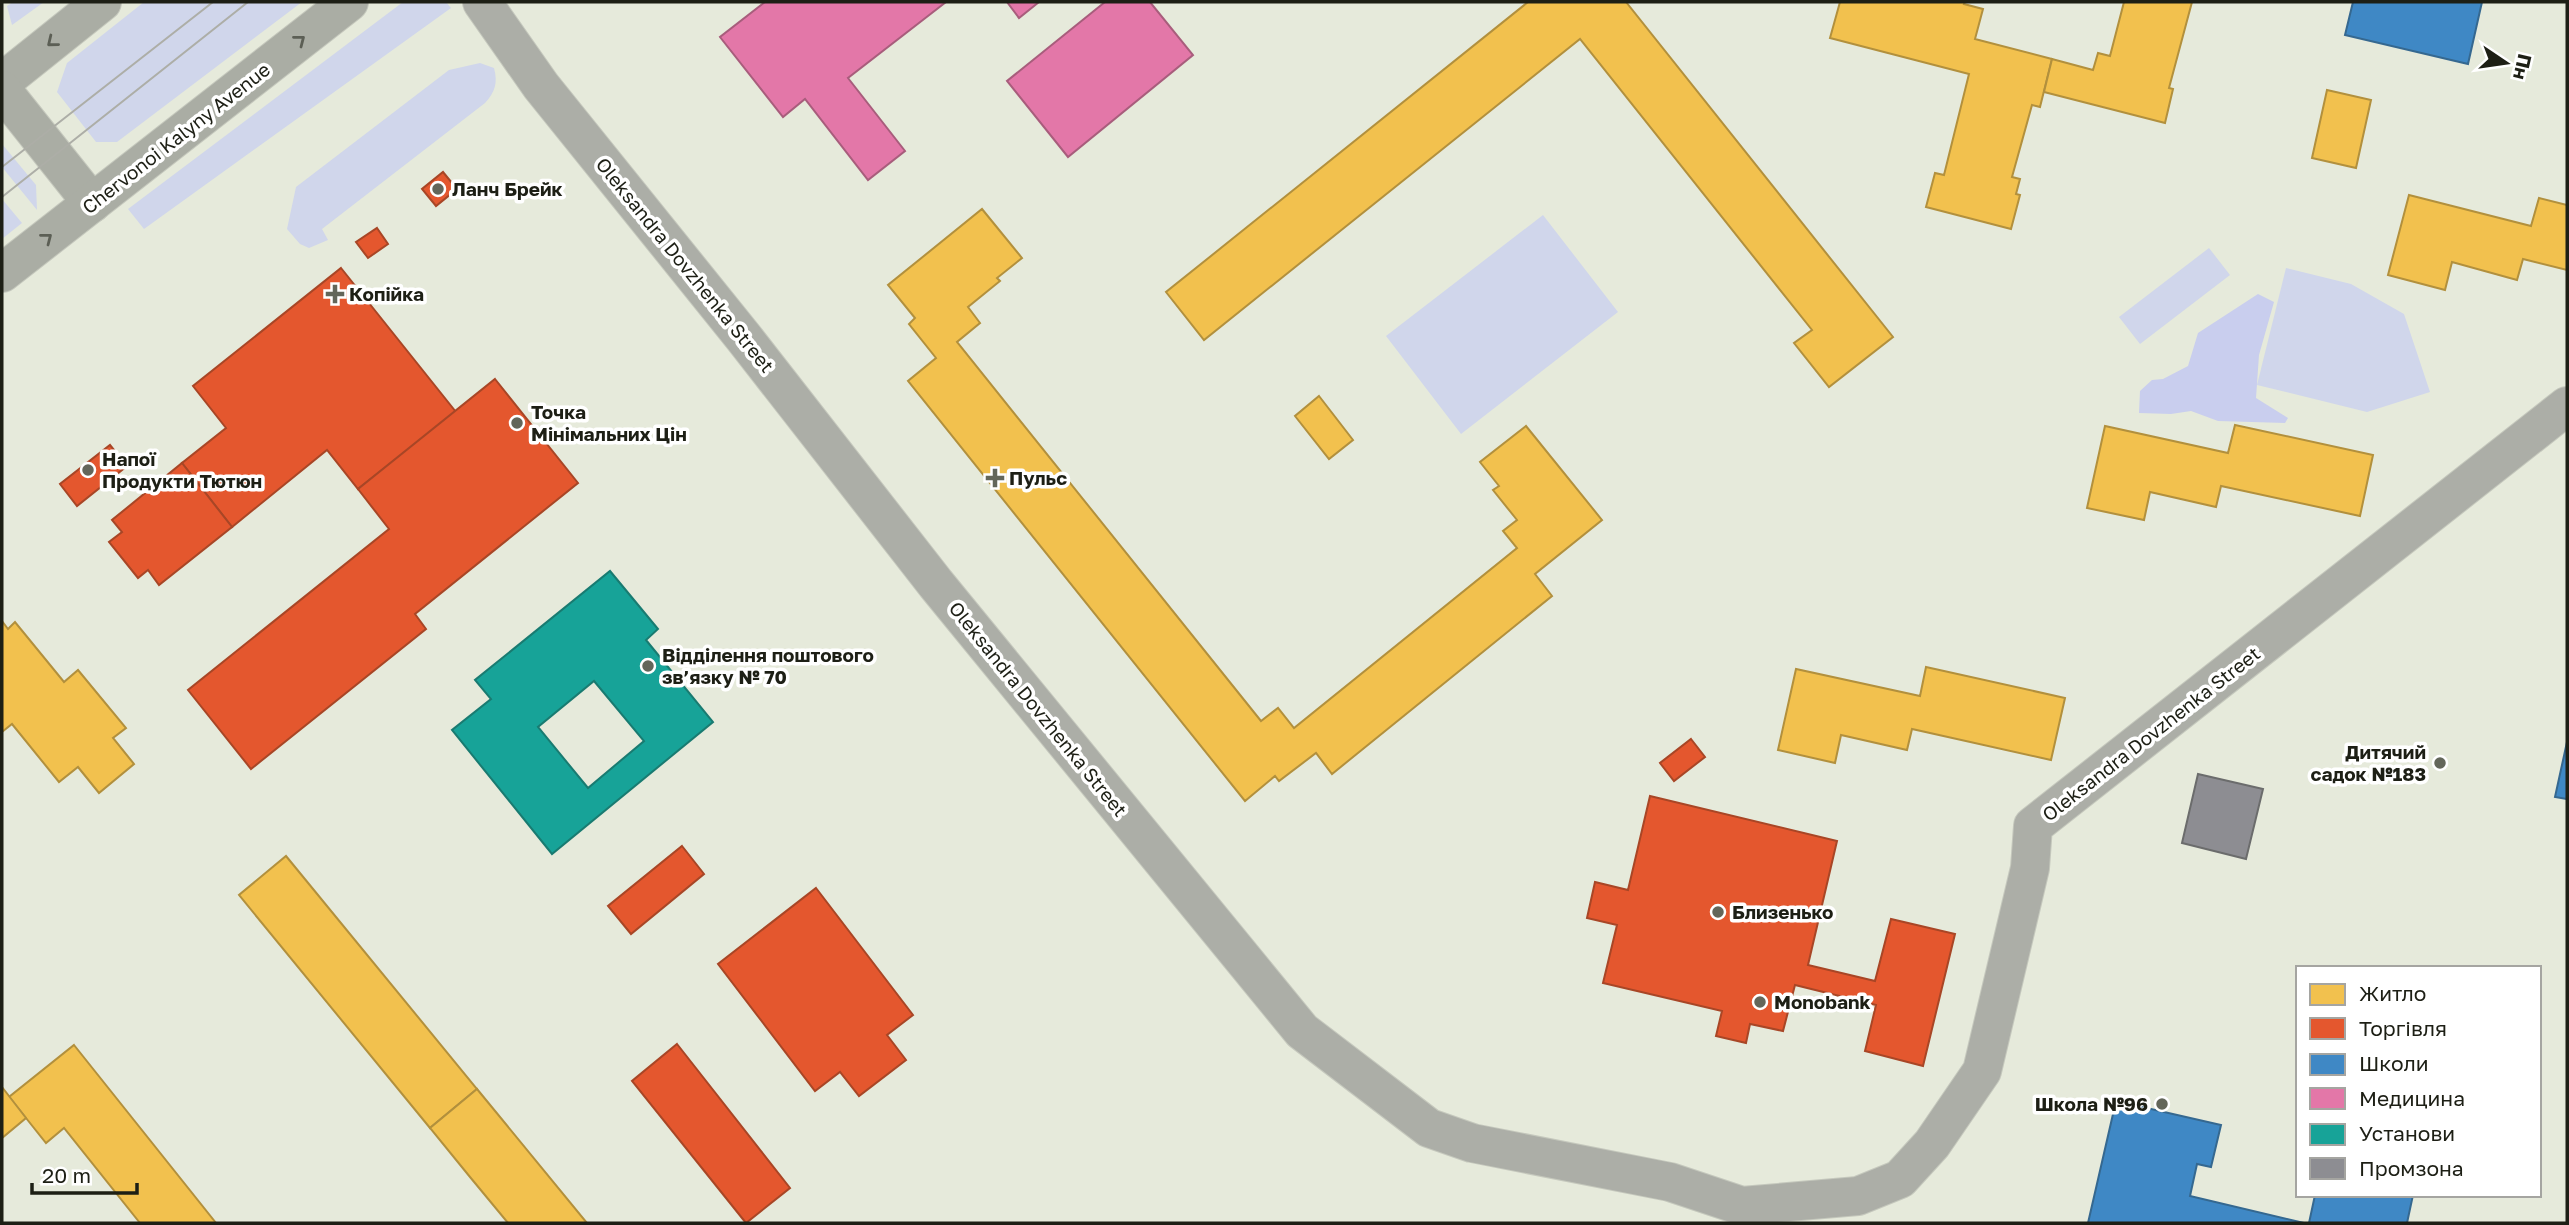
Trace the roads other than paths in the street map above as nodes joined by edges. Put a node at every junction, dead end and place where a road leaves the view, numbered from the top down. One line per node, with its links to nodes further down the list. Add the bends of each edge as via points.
1 (102, 2): 4 (main road, one-way to 4)
2 (349, 2): 6 (main road, Chervonoi Kalyny Avenue, one-way to 2)
3 (482, 2): 9 (street, Oleksandra Dovzhenka Street, via 541,86 936,584 1302,1031 1429,1128 1472,1143 1670,1182)
4 (2, 82)
5 (2, 90): 6 (main road)
6 (92, 204): 7 (main road, Chervonoi Kalyny Avenue, one-way to 6)
7 (2, 273)
8 (2567, 406): 9 (street, Oleksandra Dovzhenka Street, via 2033,826 2030,868 1982,1071 1932,1144 1900,1179 1858,1196)
9 (1747, 1215)

